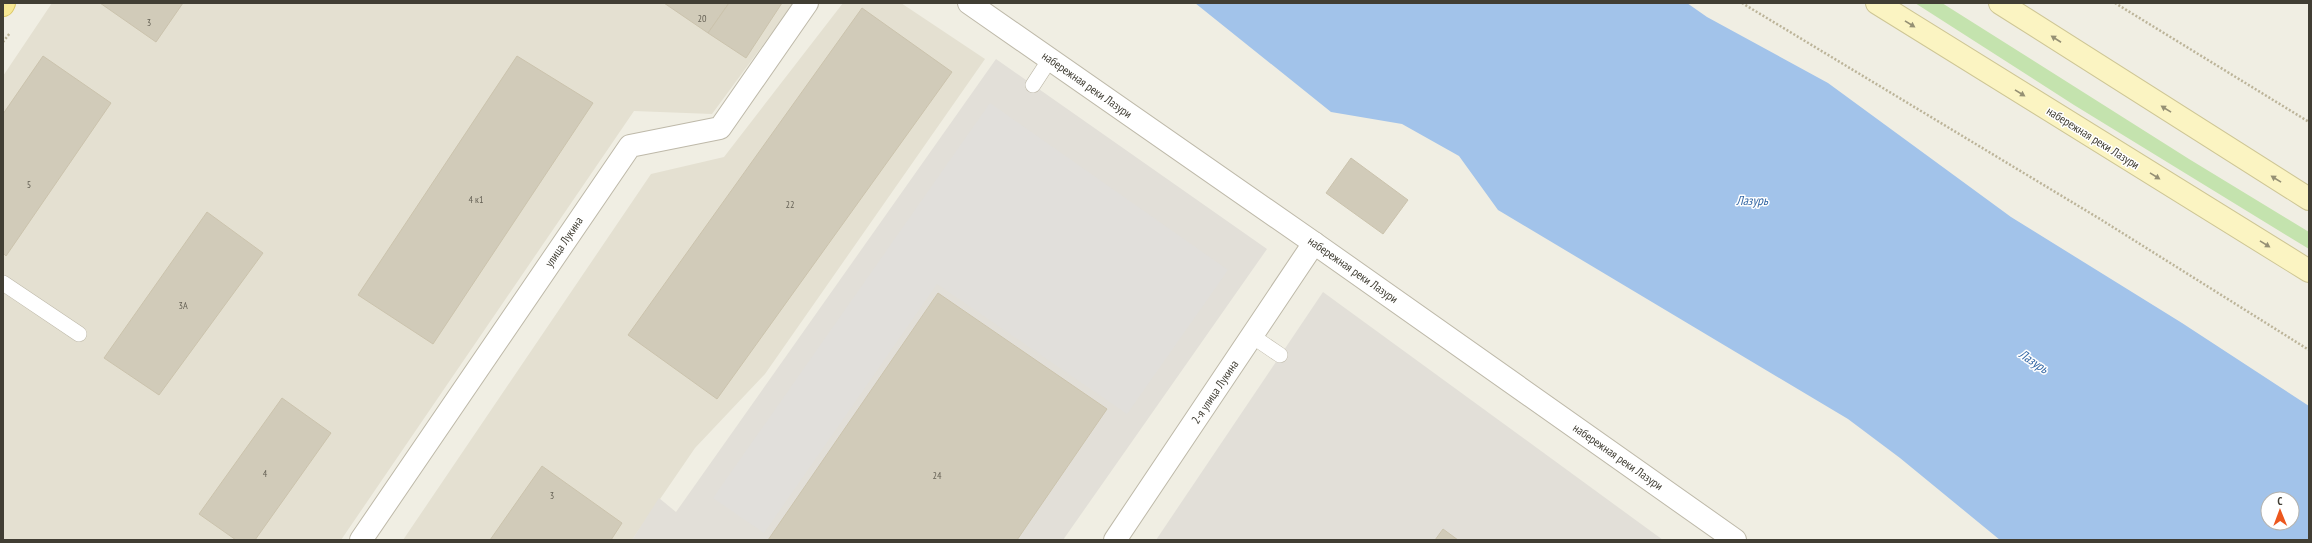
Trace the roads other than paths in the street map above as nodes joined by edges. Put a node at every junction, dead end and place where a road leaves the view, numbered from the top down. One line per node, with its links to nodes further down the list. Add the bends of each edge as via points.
1 (807, 3): 14 (street, улица Лукина, via 720,128 630,146)
2 (969, 3): 5 (street, набережная реки Лазури)
3 (1877, 3): 9 (main road, набережная реки Лазури, one-way to 9)
4 (2000, 3): 7 (main road, one-way to 4)
5 (1050, 59): 6 (lane); 8 (street, набережная реки Лазури)
6 (1033, 85)
7 (2309, 199)
8 (1314, 243): 12 (street, 2-я улица Лукина); 16 (street, набережная реки Лазури)
9 (2309, 271)
10 (3, 283): 11 (lane)
11 (79, 334)
12 (1252, 336): 13 (lane); 15 (street, 2-я улица Лукина)
13 (1280, 355)
14 (361, 540)
15 (1115, 540)
16 (1735, 540)

